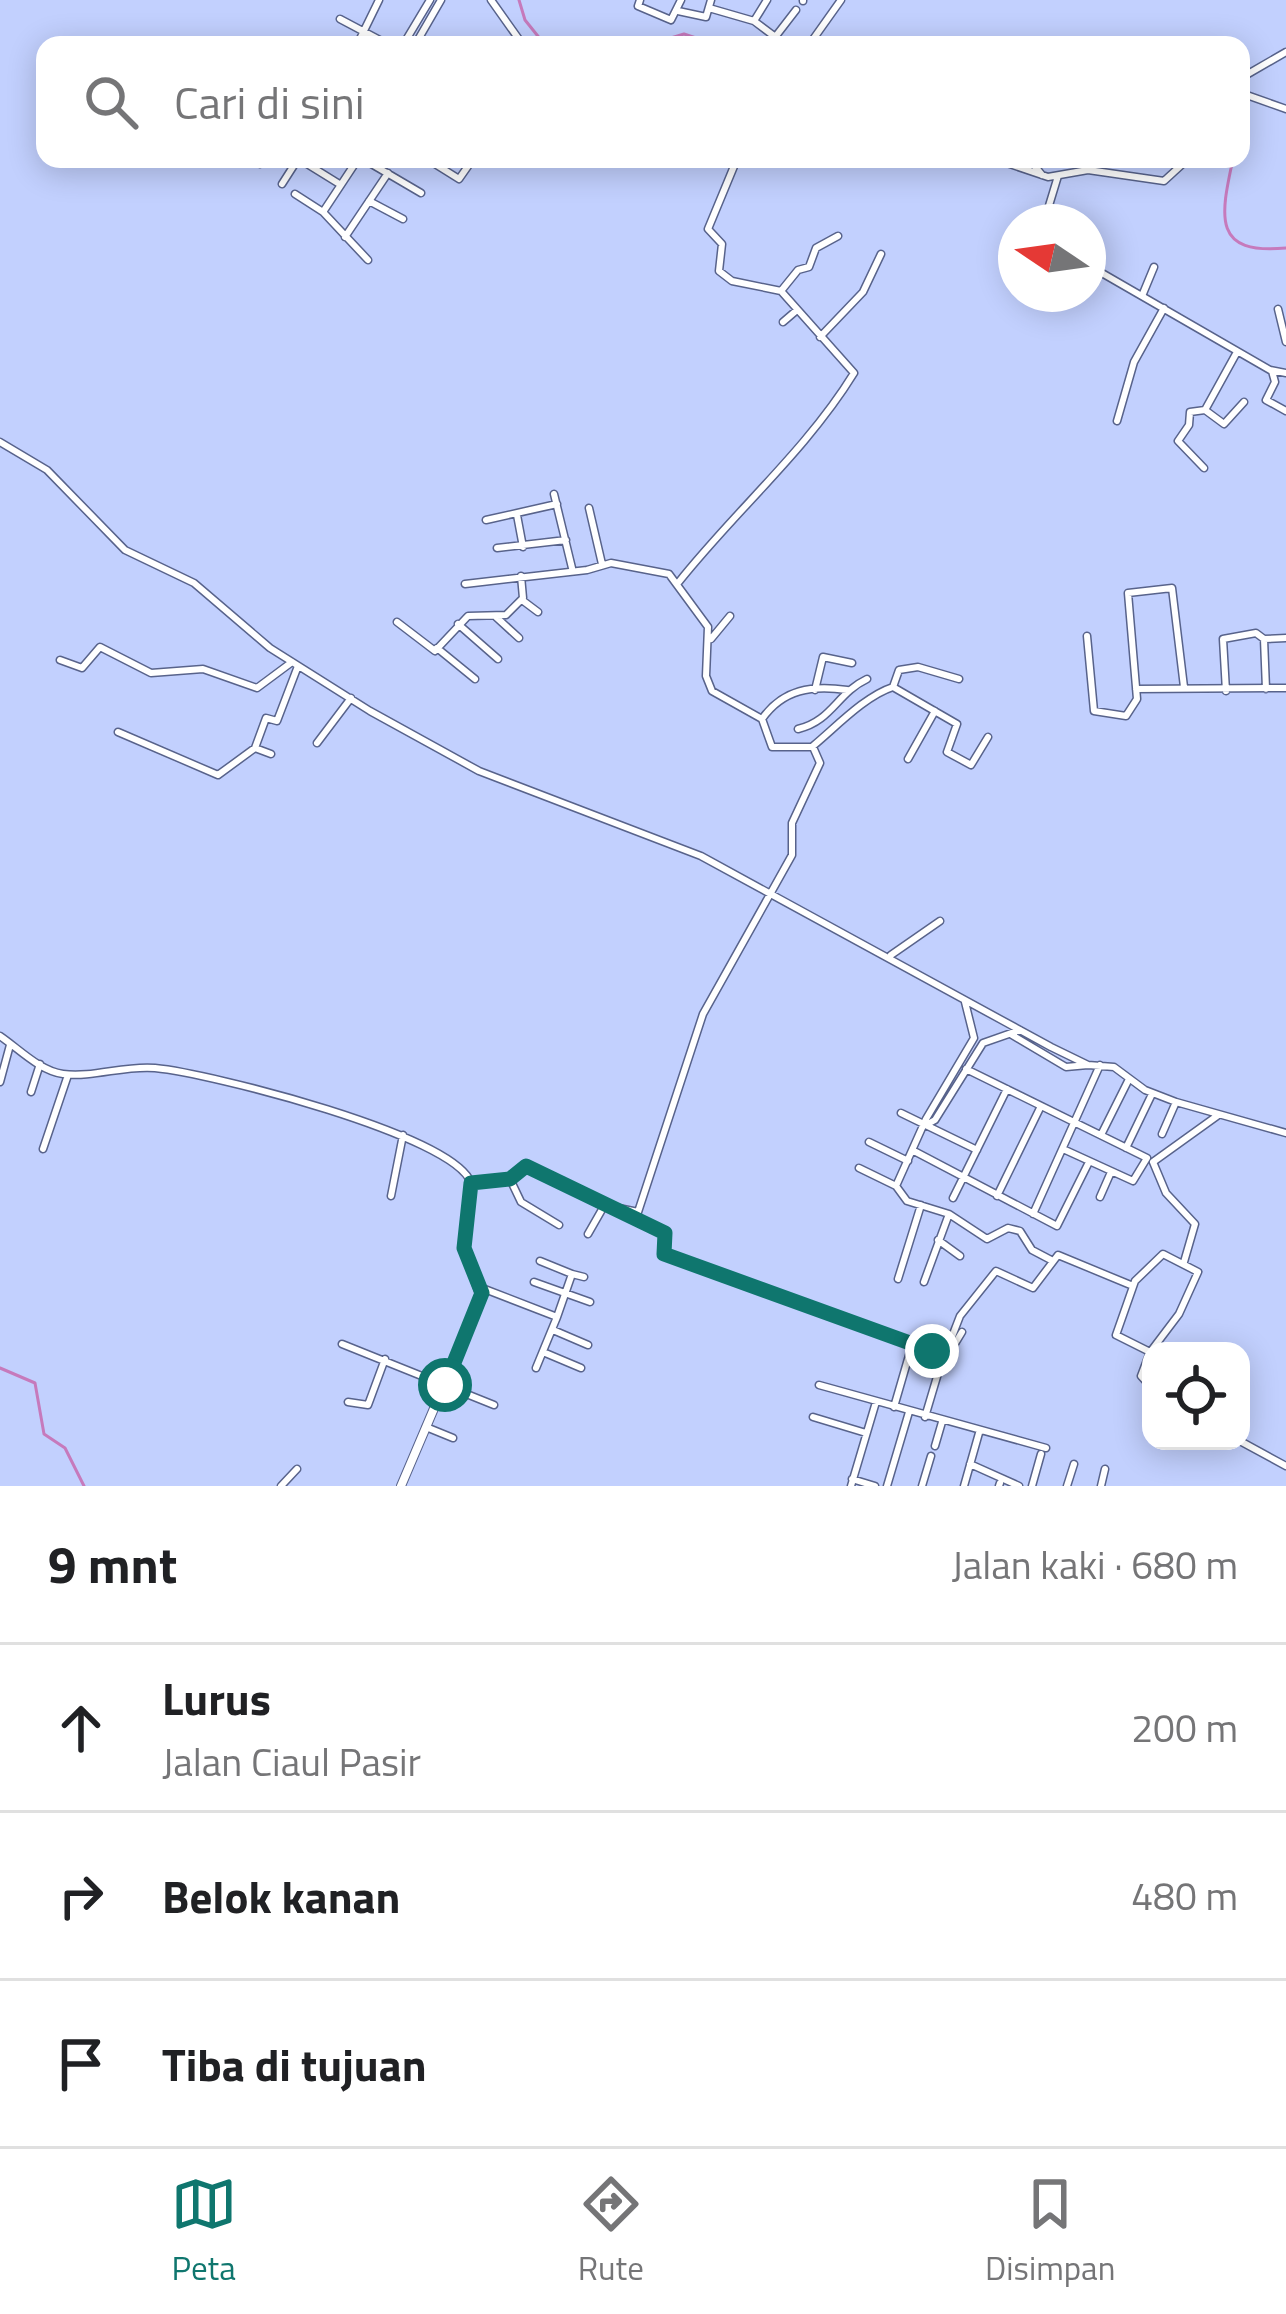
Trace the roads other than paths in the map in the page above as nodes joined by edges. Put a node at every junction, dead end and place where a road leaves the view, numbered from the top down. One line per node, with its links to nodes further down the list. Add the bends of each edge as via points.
1 (430, 0): 14 (street)
2 (441, 0): 15 (street)
3 (491, 0): 21 (street)
4 (640, 0): 10 (street, via 638,6 671,20)
5 (681, 0): 10 (street)
6 (767, 0): 13 (street)
7 (841, 0): 24 (street)
8 (382, 1): 16 (street)
9 (710, 4): 10 (street, via 704,18); 13 (street)
10 (678, 10)
11 (796, 10): 23 (street)
12 (340, 20): 16 (street)
13 (754, 21): 22 (street)
14 (417, 22): 15 (street); 19 (street)
15 (425, 28): 20 (street)
16 (363, 32): 17 (street); 18 (street)
17 (361, 36)
18 (371, 36)
19 (408, 36)
20 (420, 36)
21 (517, 36)
22 (774, 36)
23 (776, 36)
24 (815, 36)
25 (1286, 52): 26 (street)
26 (1250, 73)
27 (1250, 96): 28 (street)
28 (1286, 109)
29 (293, 168): 42 (street)
30 (313, 168): 43 (street)
31 (354, 168): 43 (street)
32 (378, 168): 39 (street)
33 (442, 168): 34 (street, via 460,179)
34 (467, 168)
35 (733, 168): 56 (street, via 708,229 722,244 718,267 732,281)
36 (1021, 168): 40 (street)
37 (1036, 168): 40 (street)
38 (1178, 168): 41 (street, via 1163,181 1088,170)
39 (388, 173): 44 (street); 46 (street)
40 (1042, 175): 41 (street)
41 (1058, 176): 47 (street)
42 (283, 184)
43 (341, 185): 48 (street)
44 (421, 193)
45 (295, 194): 48 (street)
46 (369, 201): 49 (street); 51 (street)
47 (1049, 204)
48 (323, 212): 51 (street)
49 (403, 219)
50 (838, 236): 56 (street, via 816,248 811,265)
51 (345, 237): 53 (street)
52 (881, 254): 62 (street, via 863,292)
53 (368, 260)
54 (1154, 267): 57 (street)
55 (1106, 275): 57 (street)
56 (782, 291): 60 (street)
57 (1142, 296): 58 (street)
58 (1164, 308): 64 (street); 70 (street, via 1134,362)
59 (1278, 309): 63 (street)
60 (797, 310): 61 (street); 62 (street)
61 (783, 322)
62 (820, 337): 84 (street, via 853,376)
63 (1286, 342)
64 (1238, 352): 65 (street); 68 (street)
65 (1272, 371): 66 (street); 69 (street, via 1266,400)
66 (1286, 373)
67 (1244, 402): 68 (street, via 1225,424)
68 (1205, 410): 72 (street, via 1190,412 1178,441)
69 (1286, 412)
70 (1117, 421)
71 (0, 442): 101 (street, via 47,470 125,550 194,583)
72 (1204, 469)
73 (554, 494): 74 (street)
74 (557, 504): 76 (street); 78 (street)
75 (589, 508): 81 (street)
76 (517, 515): 77 (street); 79 (street)
77 (486, 520)
78 (566, 541): 79 (street); 82 (street)
79 (524, 547): 80 (street)
80 (496, 548)
81 (602, 563): 82 (street); 84 (street, via 665,573)
82 (572, 568): 83 (street)
83 (521, 576): 85 (street); 86 (street)
84 (678, 583): 95 (street)
85 (465, 584)
86 (522, 600): 87 (street); 89 (street)
87 (538, 612)
88 (730, 616): 95 (street)
89 (496, 617): 91 (street, via 474,614); 93 (street)
90 (397, 622): 97 (street)
91 (458, 624): 97 (street); 98 (street)
92 (1087, 636): 108 (street, via 1094,711 1126,716)
93 (520, 638)
94 (1286, 638): 96 (street)
95 (711, 639): 115 (street, via 709,687)
96 (1264, 640): 109 (street); 112 (street, via 1256,633 1220,640)
97 (437, 648): 102 (street)
98 (498, 659)
99 (60, 661): 101 (street, via 82,668 100,647 151,673 203,669 257,688)
100 (852, 663): 110 (street, via 823,656)
101 (295, 664): 113 (street); 121 (street, via 278,719 265,719)
102 (476, 679)
103 (867, 679): 111 (street)
104 (959, 679): 106 (street, via 910,667)
105 (1184, 686): 108 (street); 108 (street, via 1168,587 1128,593); 112 (street)
106 (892, 687): 114 (street); 120 (street, via 860,703)
107 (1286, 688): 109 (street)
108 (1136, 689)
109 (1266, 689): 112 (street)
110 (815, 690): 111 (street); 115 (street, via 777,698)
111 (848, 690): 116 (street, via 824,722)
112 (1226, 691)
113 (351, 698): 119 (street); 124 (street, via 469,766 681,847)
114 (935, 710): 118 (street, via 959,726 947,752 964,765); 123 (street)
115 (761, 719): 120 (street, via 773,748)
116 (798, 729)
117 (118, 732): 121 (street, via 214,775)
118 (988, 737)
119 (317, 742)
120 (813, 747): 124 (street, via 819,769 792,823 793,852)
121 (255, 748): 122 (street)
122 (271, 754)
123 (908, 759)
124 (769, 891): 126 (street); 175 (street, via 703,1014 645,1199)
125 (940, 921): 126 (street)
126 (891, 956): 128 (street)
127 (965, 1002): 131 (street)
128 (1020, 1030): 129 (street); 136 (street)
129 (1011, 1034): 133 (street); 136 (street, via 1066,1067)
130 (0, 1036): 132 (street)
131 (974, 1038): 133 (street); 150 (street)
132 (10, 1043): 134 (street); 135 (street)
133 (983, 1043): 138 (street)
134 (4, 1053): 141 (street)
135 (40, 1064): 139 (street); 143 (street)
136 (1088, 1065): 137 (street)
137 (1100, 1065): 140 (street); 149 (street)
138 (966, 1069): 142 (street); 150 (street)
139 (68, 1075): 153 (street, via 160,1068); 157 (street)
140 (1129, 1078): 144 (street); 154 (street)
141 (0, 1082)
142 (1007, 1089): 146 (street); 160 (street)
143 (31, 1092)
144 (1152, 1094): 145 (street); 156 (street)
145 (1177, 1102): 148 (street); 152 (street)
146 (1041, 1106): 149 (street); 170 (street)
147 (901, 1113): 150 (street)
148 (1216, 1115): 151 (street); 184 (street, via 1154,1162 1166,1192 1195,1224)
149 (1076, 1123): 154 (street); 158 (street)
150 (926, 1125): 159 (street); 160 (street)
151 (1286, 1132)
152 (1162, 1134)
153 (404, 1135): 167 (street, via 454,1161); 169 (street)
154 (1101, 1136): 156 (street)
155 (869, 1142): 161 (street)
156 (1126, 1148): 164 (street, via 1148,1158 1139,1176)
157 (44, 1149)
158 (1063, 1149): 162 (street); 177 (street)
159 (914, 1150): 161 (street); 166 (street)
160 (977, 1150): 166 (street)
161 (908, 1161): 168 (street)
162 (1089, 1162): 164 (street); 177 (street, via 1059,1225)
163 (860, 1168): 168 (street)
164 (1111, 1172): 171 (street)
165 (510, 1179): 167 (street); 174 (street, via 529,1166); 178 (street, via 521,1202)
166 (963, 1179): 170 (street); 172 (street)
167 (471, 1183): 191 (street, via 464,1248)
168 (899, 1191): 173 (street)
169 (391, 1196)
170 (997, 1196): 177 (street)
171 (1100, 1197)
172 (953, 1198)
173 (921, 1205): 176 (street); 187 (street)
174 (604, 1206): 175 (street); 179 (street)
175 (630, 1214): 182 (street, via 665,1233 664,1254 940,1352 996,1271 1033,1288)
176 (949, 1214): 180 (street); 182 (street, via 987,1239 1021,1231 1034,1253)
177 (1033, 1214)
178 (559, 1225)
179 (588, 1234)
180 (937, 1240): 181 (street); 189 (street)
181 (959, 1256)
182 (1051, 1260): 190 (street, via 1058,1255)
183 (540, 1261): 185 (street)
184 (1184, 1262): 190 (street, via 1160,1254); 197 (street, via 1198,1274)
185 (572, 1274): 186 (street); 192 (street)
186 (584, 1277)
187 (898, 1280)
188 (534, 1282): 192 (street)
189 (924, 1282)
190 (1132, 1286): 200 (street, via 1116,1336)
191 (482, 1288): 194 (street); 207 (street)
192 (566, 1293): 193 (street); 194 (street)
193 (590, 1302)
194 (557, 1317): 195 (street)
195 (553, 1330): 199 (street); 201 (street)
196 (962, 1332): 214 (street)
197 (1158, 1342)
198 (342, 1344): 203 (street)
199 (588, 1345)
200 (1142, 1348)
201 (543, 1352): 204 (street); 205 (street)
202 (910, 1352): 211 (street)
203 (385, 1359): 207 (street); 208 (street, via 368,1405)
204 (580, 1368)
205 (536, 1369)
206 (819, 1384): 209 (street)
207 (445, 1385): 210 (street); 216 (street)
208 (348, 1402)
209 (876, 1402): 211 (street); 217 (street)
210 (494, 1405)
211 (894, 1407): 212 (street)
212 (909, 1412): 214 (street); 232 (street)
213 (813, 1417): 217 (street)
214 (925, 1417): 215 (street)
215 (942, 1422): 218 (street); 220 (street)
216 (426, 1427): 219 (street); 230 (street)
217 (866, 1433): 228 (street)
218 (979, 1433): 223 (street); 236 (street, via 1044,1451)
219 (453, 1438)
220 (934, 1446)
221 (1250, 1446): 225 (street)
222 (931, 1456): 233 (street)
223 (970, 1464): 234 (street); 235 (street)
224 (1074, 1464): 237 (street)
225 (1286, 1466)
226 (297, 1469): 229 (street)
227 (1106, 1469): 238 (street)
228 (852, 1482): 231 (street)
229 (281, 1486)
230 (400, 1486)
231 (875, 1486)
232 (886, 1486)
233 (922, 1486)
234 (964, 1486)
235 (1019, 1486)
236 (1032, 1486)
237 (1067, 1486)
238 (1101, 1486)

